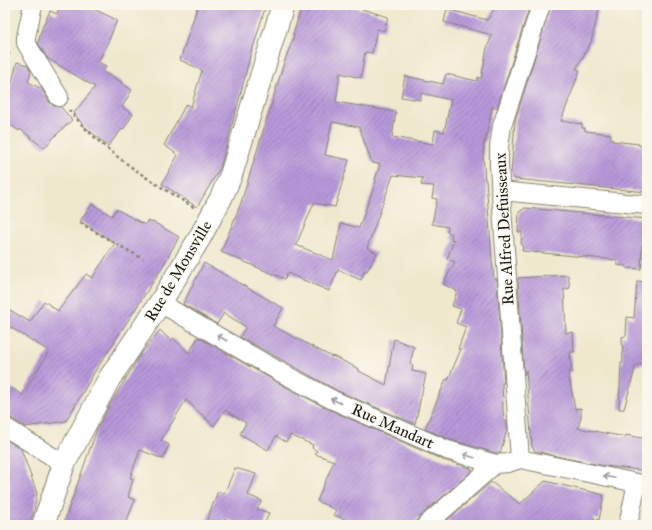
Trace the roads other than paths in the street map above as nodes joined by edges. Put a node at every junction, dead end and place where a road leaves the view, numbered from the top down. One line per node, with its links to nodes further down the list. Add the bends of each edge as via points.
1 (34, 5): 4 (street, via 26,43)
2 (283, 5): 7 (street, Rue de Monsville, via 231,175 211,218)
3 (541, 5): 5 (street, Rue Alfred Defuisseaux, via 502,126 499,147)
4 (59, 97)
5 (500, 191): 6 (street); 9 (street, Rue Alfred Defuisseaux)
6 (647, 205)
7 (160, 303): 10 (street, Rue de Monsville, via 109,378); 11 (street, Rue Mandart, one-way to 7, via 448,450 333,400)
8 (5, 427): 10 (street)
9 (520, 459): 11 (street, Rue Mandart); 12 (street, Rue Mandart, one-way to 9)
10 (64, 464): 13 (street, Rue de Monsville)
11 (494, 464): 14 (street)
12 (642, 484): 15 (street)
13 (43, 525)
14 (426, 525)
15 (628, 525)

